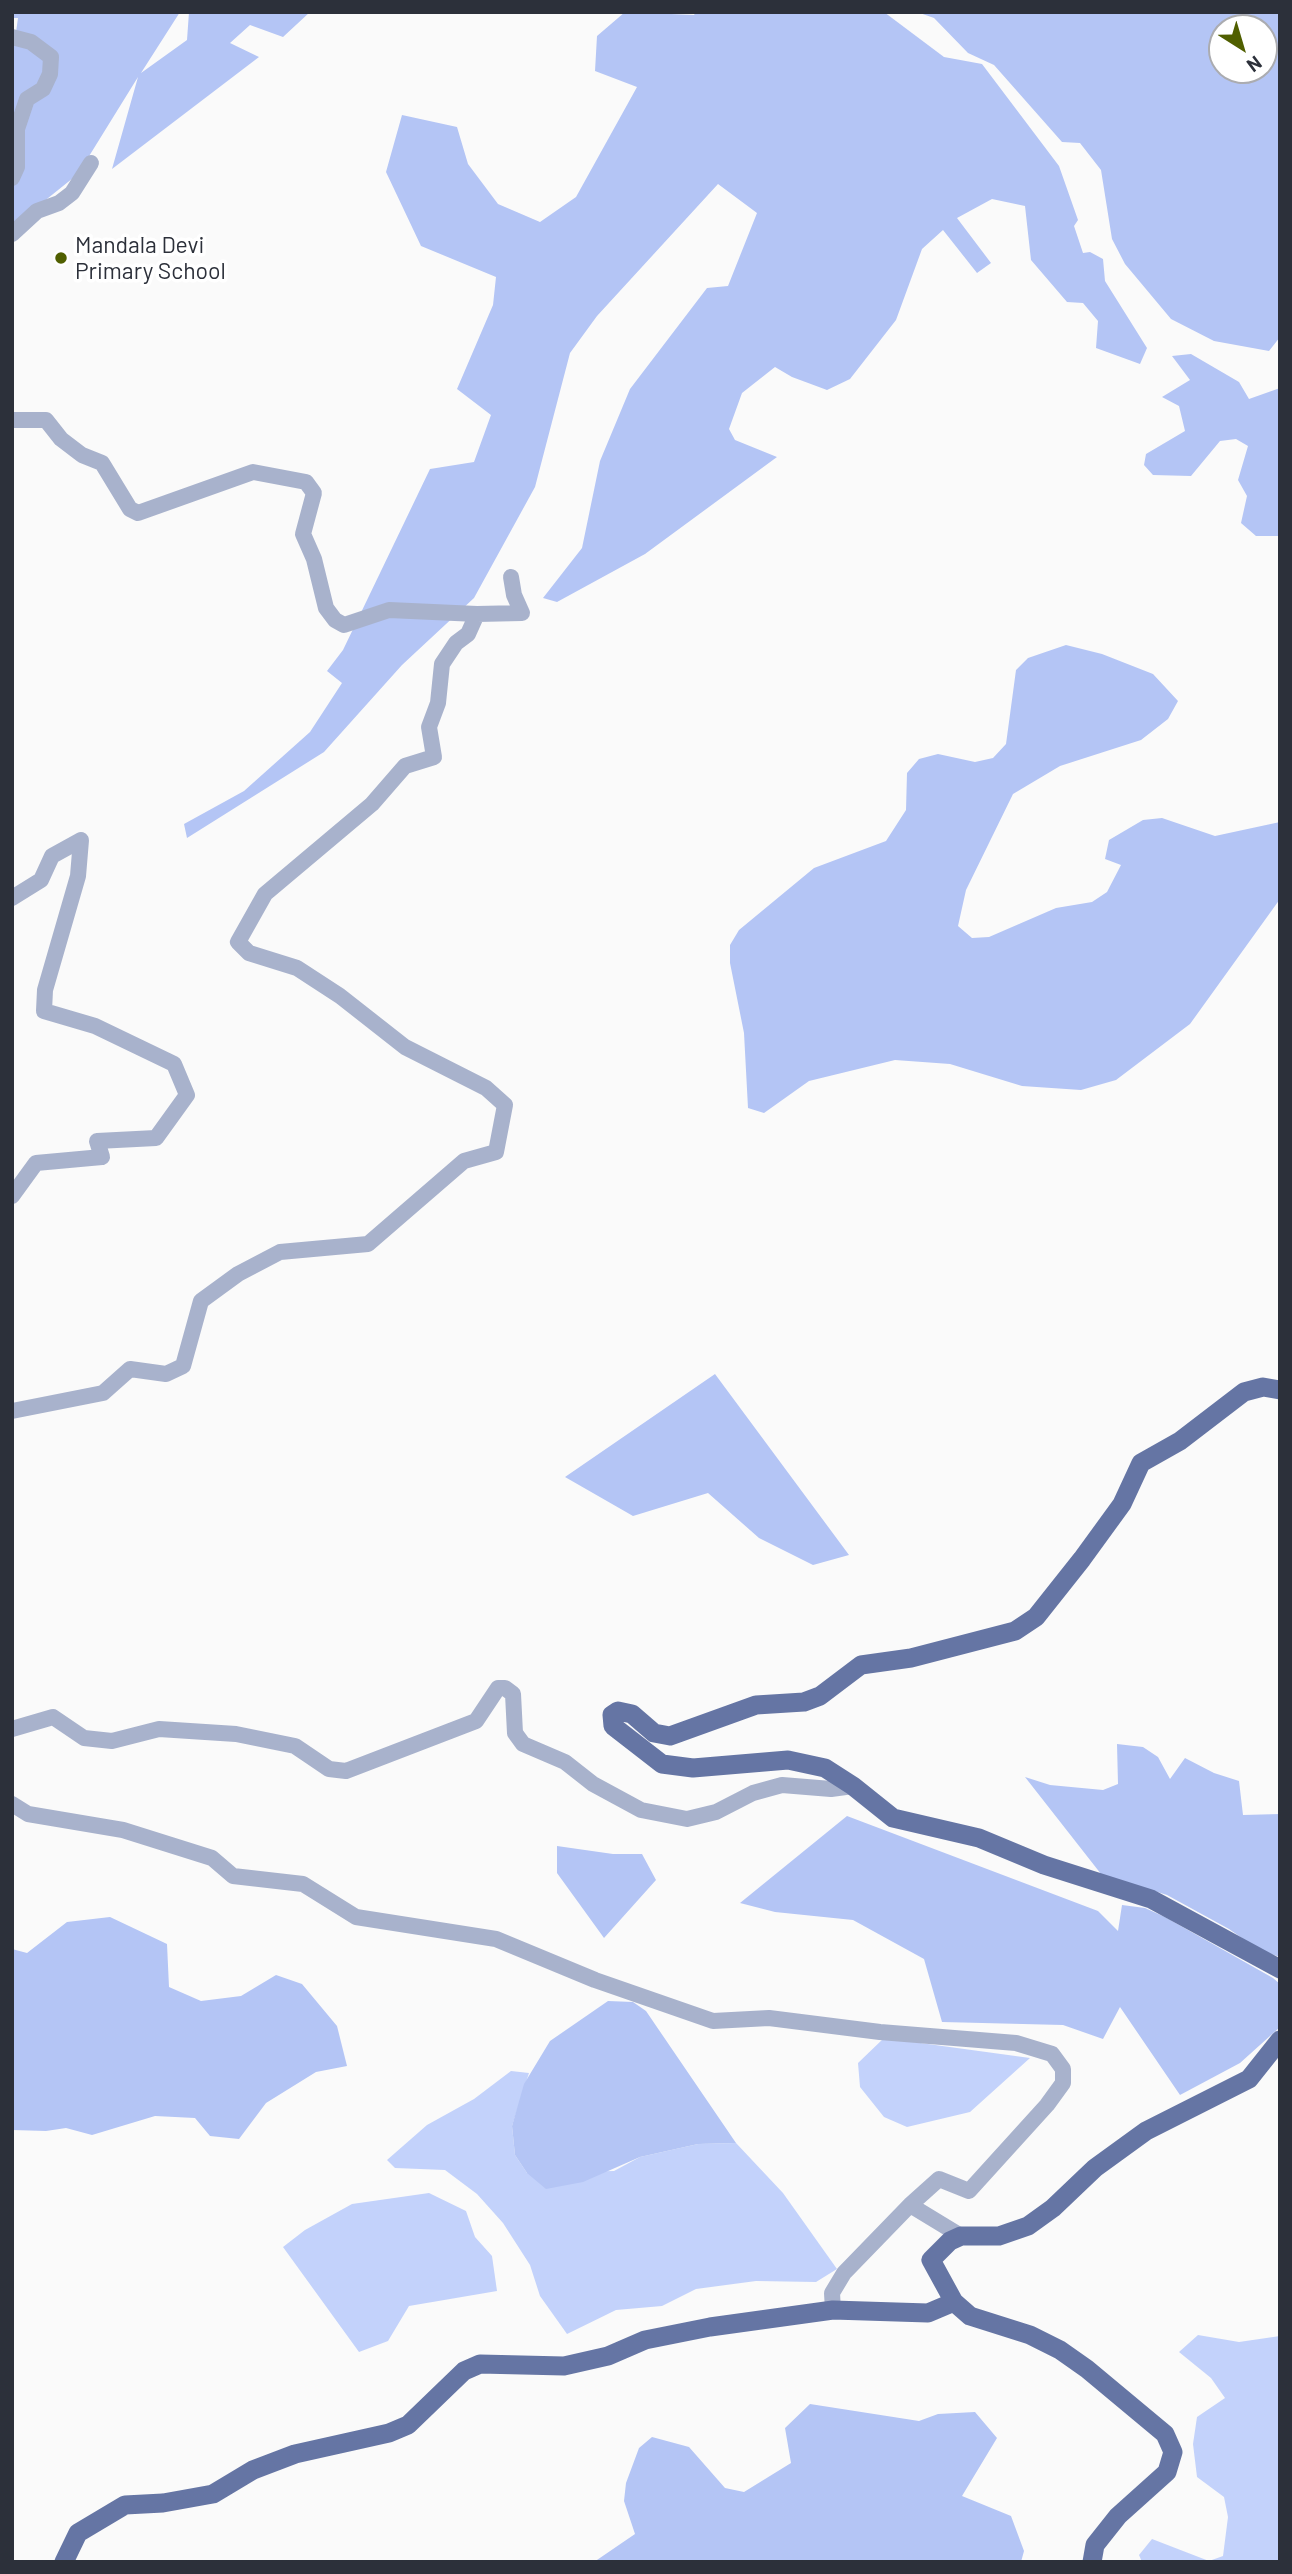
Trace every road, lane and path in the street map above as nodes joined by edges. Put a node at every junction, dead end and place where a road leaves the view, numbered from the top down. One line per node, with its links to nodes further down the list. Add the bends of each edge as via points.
1 (12, 37): 3 (street, via 51,57 43,89 27,99 17,129 17,167)
2 (91, 163): 4 (street, via 72,192 37,211)
3 (12, 178)
4 (12, 234)
5 (12, 420): 7 (street, via 46,420 61,439 102,463 130,509 138,513 253,471 306,482 314,493 303,534 326,608 344,625 389,610)
6 (511, 577): 7 (street, via 522,613)
7 (477, 614): 11 (street, via 468,634 443,664 438,703 429,727 434,757 405,766 372,804 265,894 239,942 249,953 297,968 405,1047 486,1088 505,1105 496,1152 464,1161 368,1244 280,1252 238,1274 201,1301 183,1366 166,1374 130,1369 103,1393)
8 (12, 898): 9 (street, via 41,880 52,856 80,840 78,876 45,990 44,1011 95,1026 174,1064 187,1094 156,1138 97,1142 102,1157 36,1163)
9 (12, 1196)
10 (1280, 1390): 13 (main road, via 1263,1387 1244,1392 1180,1441 1141,1463 1122,1504 1082,1559 1036,1617 1015,1631 911,1658 862,1665 820,1696 804,1702 756,1705 670,1736 654,1733 632,1714 612,1715 613,1726 662,1764 693,1768 788,1760 825,1768)
11 (12, 1411)
12 (12, 1729): 13 (street, via 53,1717 84,1738 112,1741 159,1729 236,1734 296,1746 330,1769 346,1771 476,1721 498,1688 505,1688 513,1694 515,1733 523,1744 565,1762 593,1784 641,1810 687,1819 782,1785)
13 (853, 1786): 15 (main road, via 893,1818 979,1838 1151,1899)
14 (12, 1804): 17 (street, via 28,1814 123,1830 212,1858 233,1876 303,1884 356,1917 496,1939 713,2021 769,2018 1016,2043 1052,2054 1063,2069 1063,2083 969,2191 939,2179)
15 (1280, 1969)
16 (1280, 2039): 18 (main road, via 1249,2079 1146,2130 1028,2226 999,2236)
17 (910, 2205): 18 (street); 20 (street, via 845,2273 832,2293)
18 (961, 2236): 19 (main road, via 931,2260)
19 (954, 2302): 20 (main road, via 928,2314); 22 (main road, via 970,2316 1030,2335 1059,2350 1165,2434 1172,2452 1167,2472 1118,2516 1095,2545)
20 (832, 2310): 21 (main road, via 645,2340 608,2356 564,2366 480,2364 464,2371 408,2424 389,2433 295,2454 253,2470 213,2494 125,2505 78,2533)
21 (64, 2562)
22 (1092, 2562)

